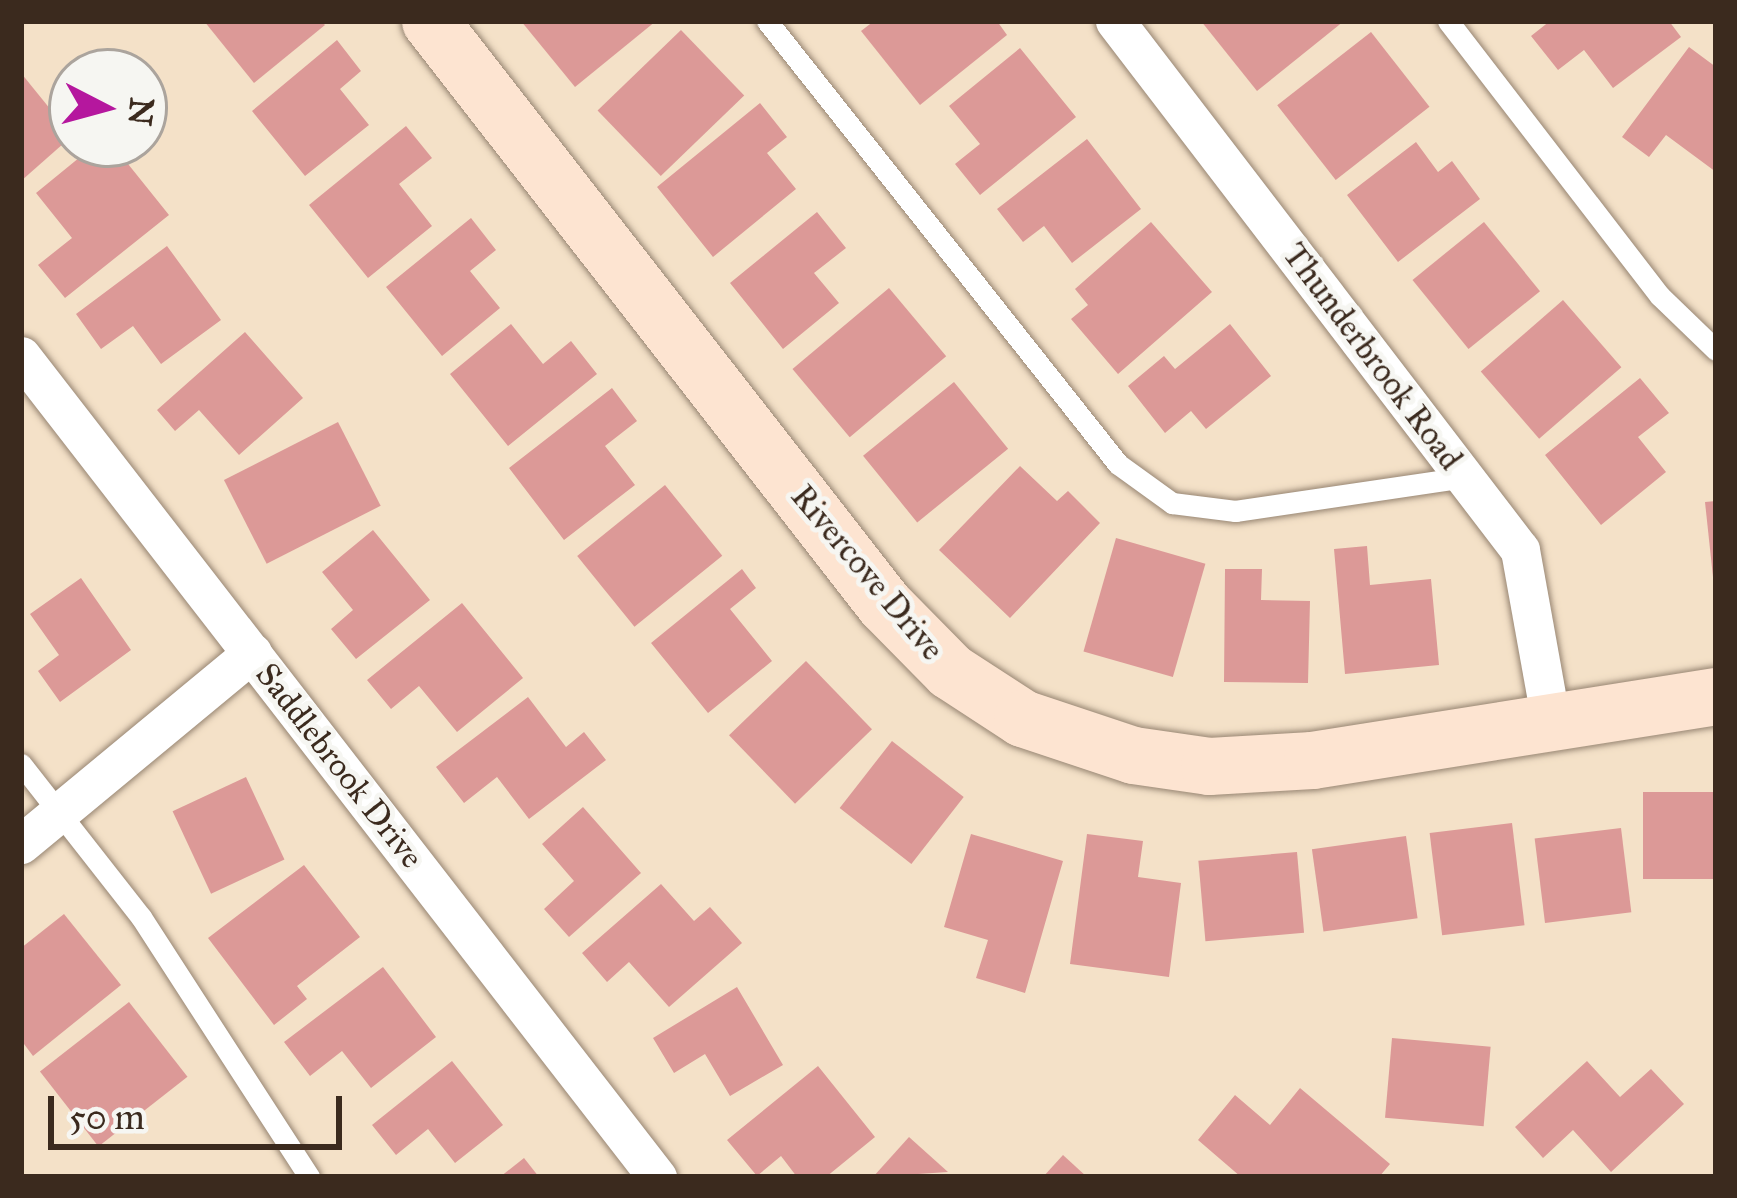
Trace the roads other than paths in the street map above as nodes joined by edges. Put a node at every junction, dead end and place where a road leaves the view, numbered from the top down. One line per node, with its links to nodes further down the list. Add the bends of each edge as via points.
1 (430, 21): 10 (street, Rivercove Drive, via 884,604 950,671 1022,718 1133,755 1209,766)
2 (767, 21): 7 (lane, via 1118,464 1172,503 1234,511)
3 (1115, 21): 7 (street, Thunderbrook Road)
4 (1448, 21): 5 (lane, via 1660,296)
5 (1716, 350)
6 (21, 356): 8 (street, Saddlebrook Drive)
7 (1464, 477): 10 (street, Thunderbrook Road, via 1520,550)
8 (252, 653): 12 (street); 15 (street, Saddlebrook Drive)
9 (1716, 696): 10 (street, Rivercove Drive)
10 (1552, 727)
11 (21, 764): 12 (lane)
12 (62, 810): 13 (street); 14 (lane)
13 (21, 844)
14 (309, 1177)
15 (657, 1177)

